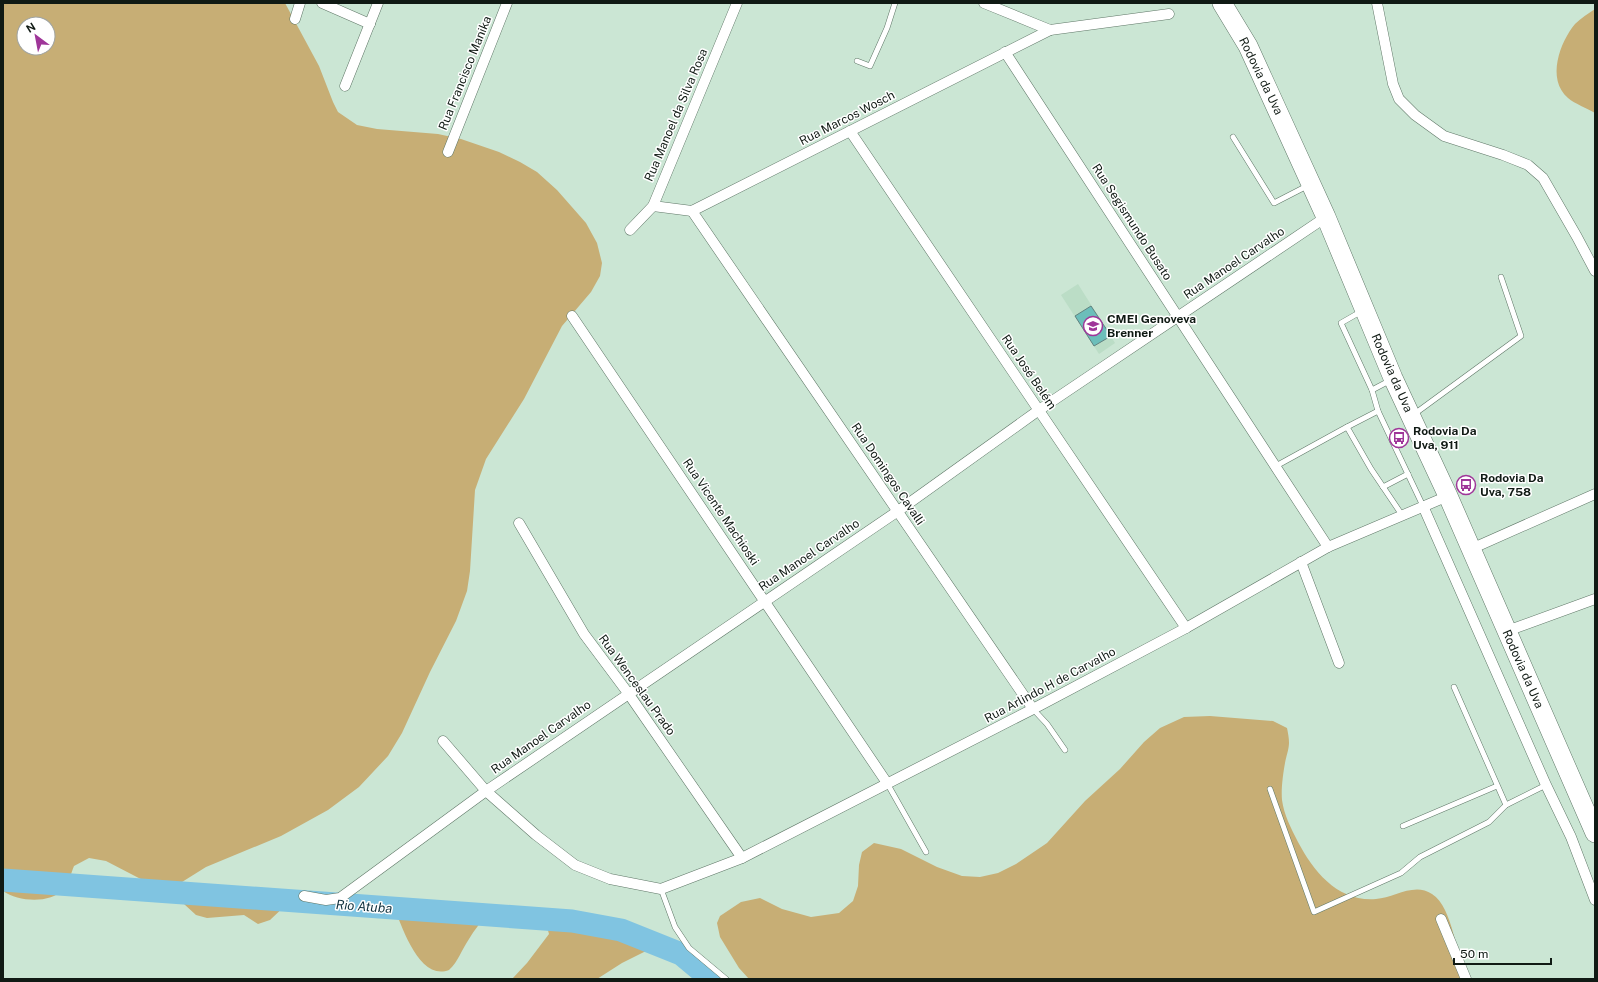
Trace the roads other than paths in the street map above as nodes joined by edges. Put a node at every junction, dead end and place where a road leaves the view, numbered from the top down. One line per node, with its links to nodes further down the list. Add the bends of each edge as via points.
1 (300, 3): 11 (street)
2 (322, 3): 12 (street)
3 (378, 3): 12 (street)
4 (507, 3): 19 (street, Rua Francisco Manika)
5 (737, 3): 21 (street, Rua Manoel da Silva Rosa)
6 (895, 3): 15 (lane, via 870,66)
7 (984, 3): 13 (street)
8 (1222, 3): 20 (highway, Rodovia da Uva, via 1248,46)
9 (1377, 3): 25 (street, via 1399,99 1415,115 1444,136 1528,165 1542,178)
10 (1169, 14): 13 (street)
11 (295, 19)
12 (370, 24): 16 (street)
13 (1050, 30): 14 (street, Rua Marcos Wosch)
14 (1005, 52): 17 (street, Rua Marcos Wosch); 29 (street, Rua Segismundo Busato)
15 (857, 61)
16 (345, 86)
17 (850, 131): 22 (street, Rua Marcos Wosch); 32 (street, Rua José Belém)
18 (1233, 137): 20 (lane, via 1274,203)
19 (448, 152)
20 (1311, 184): 23 (highway, Rodovia da Uva)
21 (653, 206): 22 (street); 24 (street, Rua Manoel da Silva Rosa)
22 (692, 211): 42 (street, Rua Domingos Cavalli)
23 (1326, 217): 27 (highway, Rodovia da Uva); 29 (street, Rua Manoel Carvalho)
24 (630, 230)
25 (1595, 271)
26 (1501, 277): 34 (lane, via 1521,336)
27 (1364, 310): 30 (highway, Rodovia da Uva); 31 (lane, via 1341,323)
28 (572, 316): 49 (street, Rua Vicente Machioski)
29 (1178, 316): 32 (street, Rua Manoel Carvalho); 36 (street, Rua Segismundo Busato)
30 (1393, 378): 31 (lane); 34 (highway, Rodovia da Uva)
31 (1372, 390): 33 (lane)
32 (1039, 410): 42 (street, Rua Manoel Carvalho); 50 (street, Rua José Belém)
33 (1378, 411): 35 (lane); 37 (lane)
34 (1411, 416): 40 (highway, Rodovia da Uva)
35 (1347, 427): 36 (lane); 38 (lane)
36 (1276, 466): 45 (street, Rua Segismundo Busato)
37 (1408, 474): 38 (lane); 41 (lane)
38 (1384, 487): 43 (lane)
39 (1595, 494): 46 (street)
40 (1448, 496): 41 (street, Rua Arlindo H de Carvalho); 46 (highway, Rodovia da Uva)
41 (1423, 506): 43 (street, Rua Arlindo H de Carvalho); 59 (street)
42 (898, 511): 49 (street, Rua Manoel Carvalho); 55 (street, Rua Domingos Cavalli)
43 (1402, 515): 45 (street, Rua Arlindo H de Carvalho)
44 (519, 523): 54 (street, Rua Wenceslau Prado, via 584,634)
45 (1328, 547): 47 (street, Rua Arlindo H de Carvalho)
46 (1471, 549): 51 (highway, Rodovia da Uva)
47 (1301, 562): 50 (street, Rua Arlindo H de Carvalho); 52 (street)
48 (1595, 599): 51 (street)
49 (765, 600): 54 (street, Rua Manoel Carvalho); 58 (street, Rua Vicente Machioski)
50 (1186, 628): 55 (street, Rua Arlindo H de Carvalho)
51 (1507, 631): 65 (highway, Rodovia da Uva)
52 (1339, 663)
53 (1454, 687): 60 (lane)
54 (628, 693): 62 (street, Rua Manoel Carvalho); 67 (street, Rua Wenceslau Prado)
55 (1033, 709): 57 (lane, Rua Domingos Cavalli); 58 (street, Rua Arlindo H de Carvalho)
56 (443, 741): 62 (street)
57 (1065, 750)
58 (887, 783): 66 (lane); 67 (street, Rua Arlindo H de Carvalho)
59 (1546, 785): 63 (lane); 70 (street, via 1571,837)
60 (1497, 786): 63 (lane); 64 (lane)
61 (1270, 789): 63 (lane, via 1314,912 1401,873 1420,857 1489,822)
62 (486, 791): 68 (street, via 575,865 610,879); 69 (street, Rua Manoel Carvalho, via 340,898 326,900)
63 (1506, 805)
64 (1403, 826)
65 (1595, 833)
66 (926, 852)
67 (742, 858): 68 (street, Rua Arlindo H de Carvalho)
68 (661, 889): 72 (lane, via 675,927 689,948)
69 (304, 896)
70 (1595, 900)
71 (1441, 919): 73 (street)
72 (726, 979)
73 (1466, 979)

